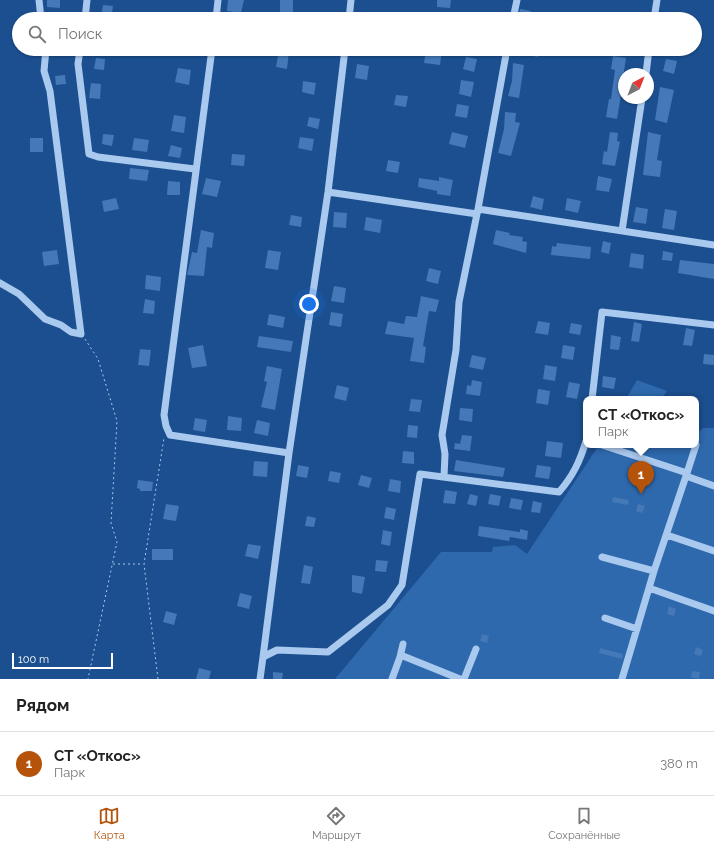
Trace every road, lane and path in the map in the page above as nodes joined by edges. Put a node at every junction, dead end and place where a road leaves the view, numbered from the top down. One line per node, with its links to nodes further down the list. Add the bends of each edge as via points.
1 (39, 0): 7 (lane)
2 (87, 0): 8 (lane)
3 (218, 0): 9 (lane)
4 (351, 0): 10 (lane)
5 (517, 0): 11 (lane)
6 (657, 0): 12 (lane)
7 (40, 12)
8 (86, 12)
9 (217, 12)
10 (350, 12)
11 (514, 12)
12 (655, 12)
13 (45, 56): 28 (lane, via 44,70 50,91)
14 (79, 56): 21 (lane, via 90,156)
15 (211, 56): 21 (lane)
16 (344, 56): 22 (lane)
17 (507, 56): 23 (lane)
18 (648, 56): 19 (lane)
19 (647, 68)
20 (641, 104): 24 (lane)
21 (195, 169): 30 (lane, via 164,415)
22 (328, 192): 23 (lane); 34 (lane)
23 (477, 212): 24 (lane); 36 (lane, via 458,302 456,350 442,435 445,454)
24 (622, 231): 25 (lane)
25 (714, 245)
26 (0, 284): 28 (lane, via 19,294 45,319)
27 (714, 326): 29 (lane, via 602,312)
28 (81, 334): 41 (path, via 98,359 117,421 111,523 117,542)
29 (592, 396)
30 (166, 426): 34 (lane, via 170,435); 42 (path)
31 (583, 448): 36 (lane, via 571,479 559,492)
32 (610, 448): 35 (lane)
33 (695, 448): 35 (lane)
34 (289, 453): 51 (lane)
35 (686, 475): 37 (lane); 38 (lane)
36 (444, 477): 51 (lane, via 420,474 402,585 388,605 328,652 277,650)
37 (714, 486)
38 (667, 535): 39 (lane); 43 (lane)
39 (714, 551)
40 (602, 557): 43 (lane)
41 (113, 564): 42 (path); 52 (path)
42 (144, 564): 53 (path)
43 (654, 571): 44 (lane)
44 (649, 588): 45 (lane); 47 (lane)
45 (714, 611)
46 (605, 618): 47 (lane)
47 (637, 629): 58 (lane)
48 (404, 644): 50 (lane)
49 (476, 649): 57 (lane)
50 (400, 656): 55 (lane); 56 (lane)
51 (263, 657): 54 (lane)
52 (88, 679)
53 (158, 679)
54 (260, 679)
55 (392, 679)
56 (460, 679)
57 (464, 679)
58 (622, 679)

